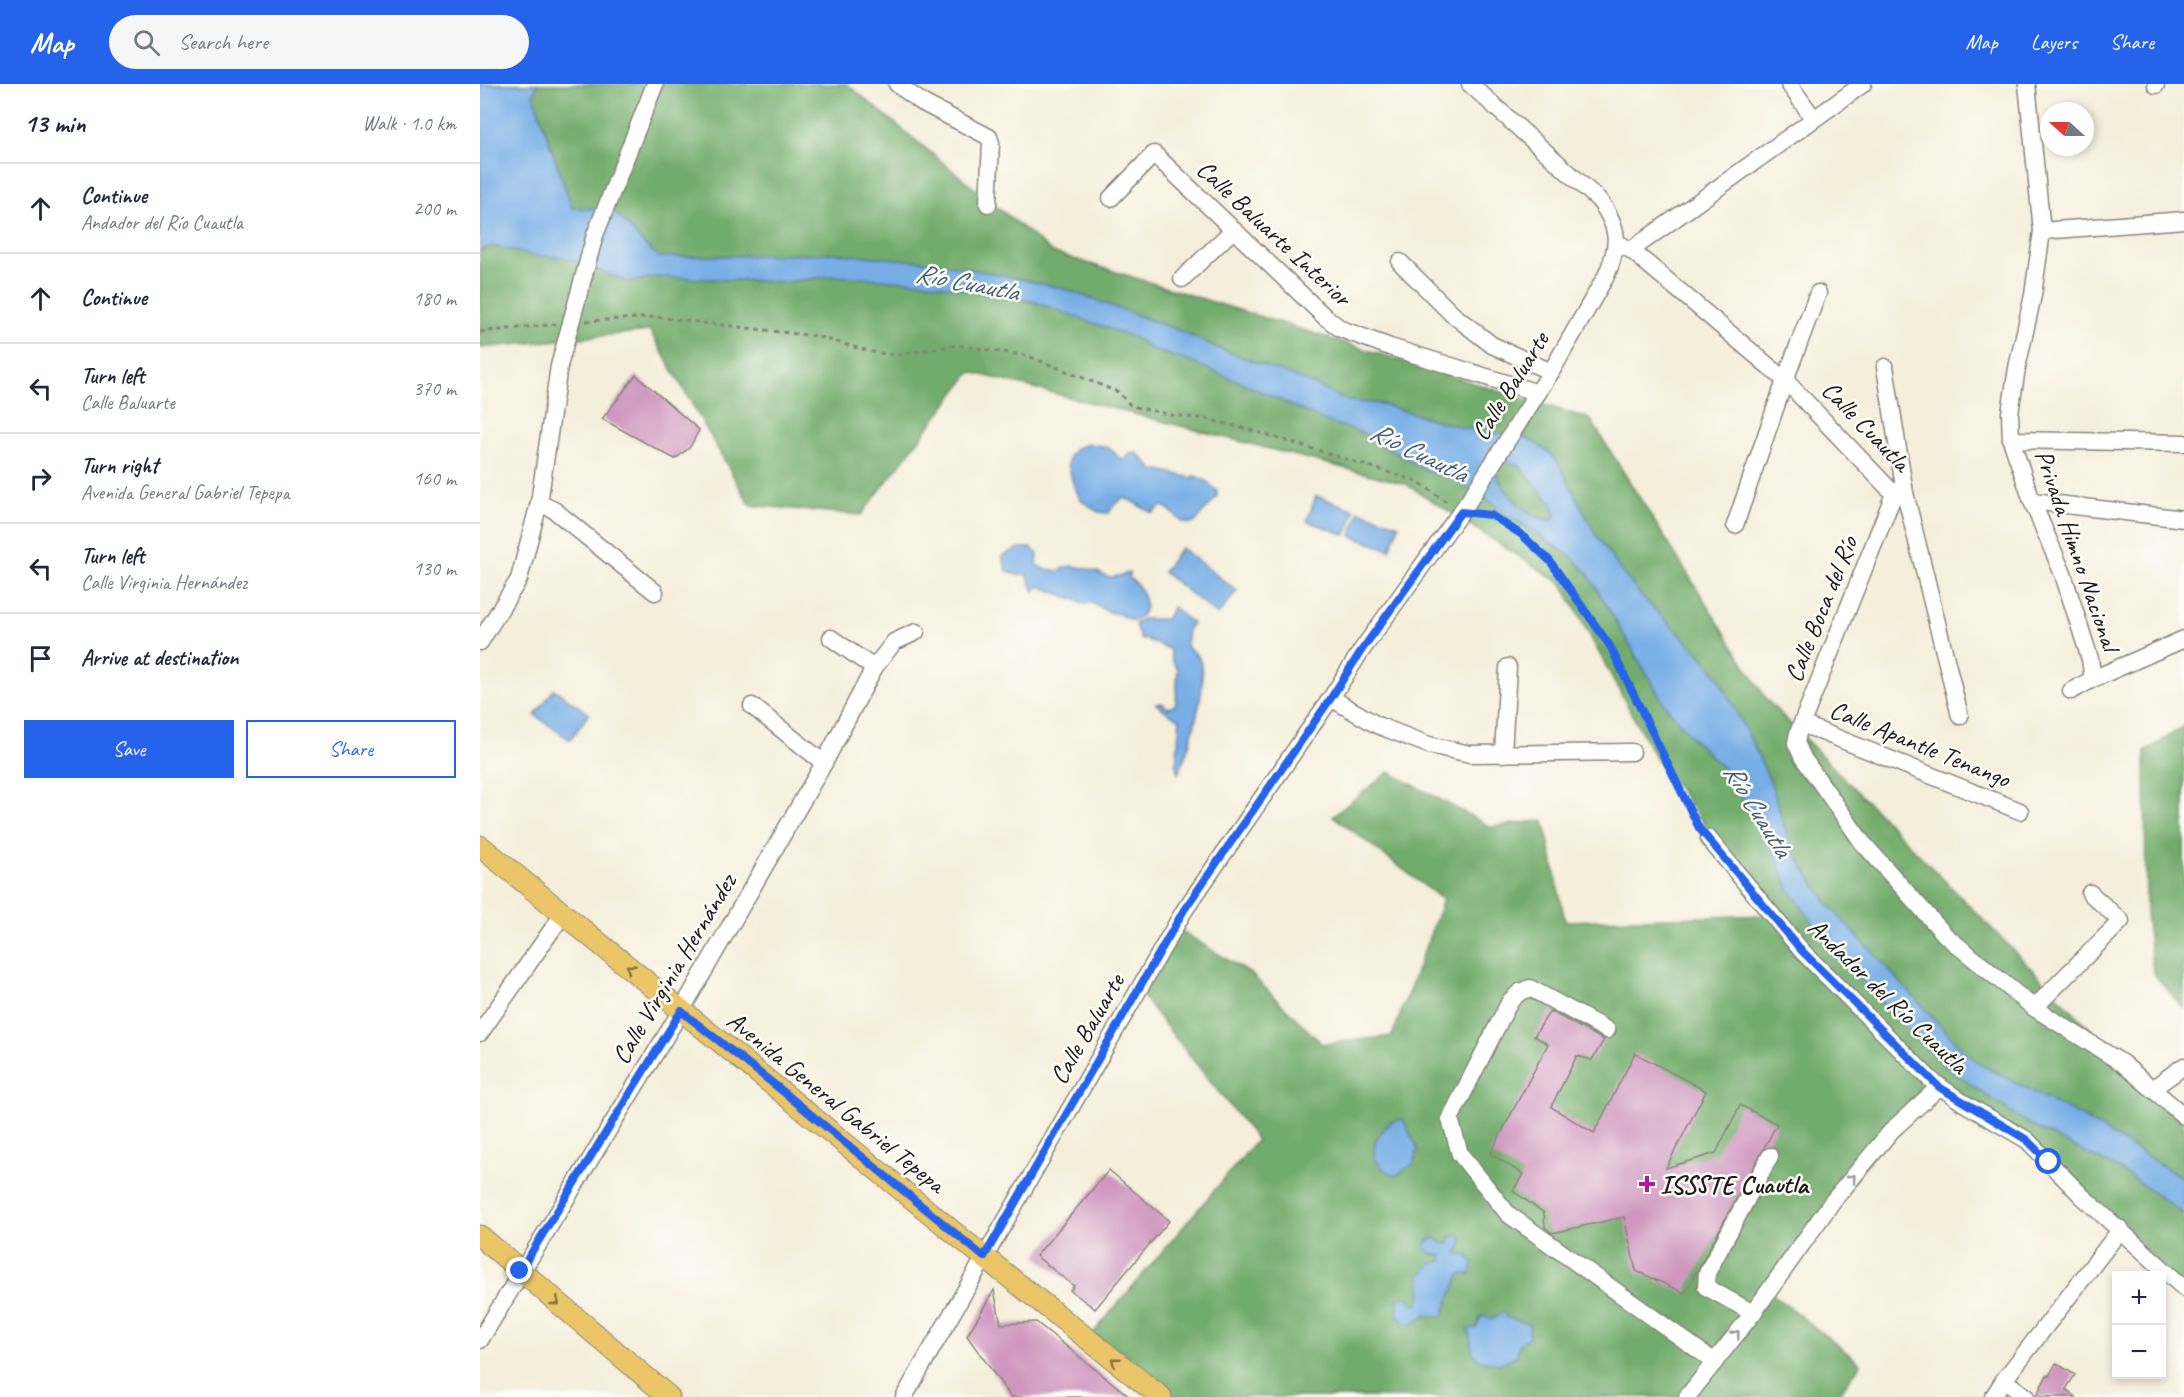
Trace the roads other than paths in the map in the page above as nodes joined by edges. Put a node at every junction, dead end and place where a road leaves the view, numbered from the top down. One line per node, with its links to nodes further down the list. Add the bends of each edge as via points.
1 (897, 84): 9 (street, via 923,103 989,137)
2 (1470, 84): 13 (street, via 1599,200)
3 (1789, 84): 7 (street)
4 (1863, 84): 7 (street)
5 (2027, 84): 12 (street, Privada Himno Nacional)
6 (651, 86): 25 (street, bridge, via 595,235 559,366)
7 (1814, 119): 13 (street)
8 (1111, 198): 11 (street, Calle Baluarte Interior, via 1154,154)
9 (988, 204)
10 (2184, 220): 12 (street)
11 (1233, 230): 15 (street); 20 (street, Calle Baluarte Interior, via 1341,329)
12 (2042, 231): 21 (street, Privada Himno Nacional, via 2010,413)
13 (1624, 247): 18 (street, Calle Baluarte); 19 (street, Calle Cuautla)
14 (1400, 262): 18 (street, via 1452,314 1492,345)
15 (1182, 279)
16 (1818, 294): 19 (street)
17 (1885, 367): 23 (street)
18 (1551, 372): 20 (street, Calle Baluarte)
19 (1785, 380): 23 (street, Calle Cuautla); 27 (street)
20 (1538, 393): 37 (street, Calle Baluarte, via 1465,507)
21 (2011, 440): 22 (street, Privada Himno Nacional); 24 (street, Privada Himno Nacional)
22 (2184, 443)
23 (1899, 494): 39 (street, Calle Cuautla); 40 (street, Calle Boca del Río)
24 (2032, 501): 26 (street); 35 (street, Privada Himno Nacional, via 2063,574)
25 (539, 503): 28 (street, via 554,510); 32 (street, via 519,579)
26 (2184, 519)
27 (1735, 525)
28 (655, 592)
29 (916, 632): 34 (street, Calle Virginia Hernández, via 894,642)
30 (831, 638): 34 (street)
31 (2184, 639): 35 (street)
32 (480, 642)
33 (1508, 667): 42 (street)
34 (874, 668): 43 (street, Calle Virginia Hernández)
35 (2093, 678): 36 (street)
36 (2071, 691)
37 (1331, 698): 42 (street, via 1377,725 1429,745 1470,754); 60 (street, Calle Baluarte, via 1184,910)
38 (752, 706): 43 (street)
39 (1960, 716)
40 (1802, 724): 44 (street, Calle Apantle Tenango); 49 (street, Calle Boca del Río, via 1796,743 1803,758 1862,842 1946,936)
41 (1632, 752): 42 (street)
42 (1503, 754)
43 (824, 763): 50 (street, Calle Virginia Hernández)
44 (2020, 811)
45 (1709, 838): 54 (street, Andador del Río Cuautla, via 1802,951)
46 (480, 846): 48 (main road, Avenida General Gabriel Tepepa)
47 (2090, 893): 49 (street, via 2121,921)
48 (564, 914): 50 (main road, Avenida General Gabriel Tepepa, one-way to 48); 52 (street)
49 (2034, 1008): 55 (street, via 2121,1063)
50 (681, 1011): 60 (main road, Avenida General Gabriel Tepepa); 61 (street, Calle Virginia Hernández)
51 (1607, 1030): 65 (street, via 1530,988 1520,992 1510,1001 1450,1119 1460,1154 1508,1214)
52 (480, 1033)
53 (2184, 1066): 55 (street)
54 (1939, 1087): 58 (street, Andador del Río Cuautla, via 2027,1140); 63 (street, one-way to 54, via 1832,1202 1892,1130)
55 (2152, 1089): 56 (street)
56 (2184, 1116)
57 (1770, 1156): 63 (street, via 1707,1273 1706,1287)
58 (2121, 1229): 62 (street, Andador del Río Cuautla); 66 (street)
59 (480, 1236): 61 (main road)
60 (984, 1257): 68 (street, Calle Baluarte); 69 (main road, Avenida General Gabriel Tepepa, one-way to 60)
61 (520, 1271): 64 (street, Calle Virginia Hernández); 67 (main road, one-way to 67)
62 (2184, 1288)
63 (1753, 1313): 65 (street, one-way to 63)
64 (480, 1340)
65 (1715, 1362): 70 (street)
66 (2004, 1380): 71 (street); 72 (street)
67 (669, 1397)
68 (904, 1397)
69 (1161, 1397)
70 (1687, 1397)
71 (1993, 1397)
72 (2026, 1397)

